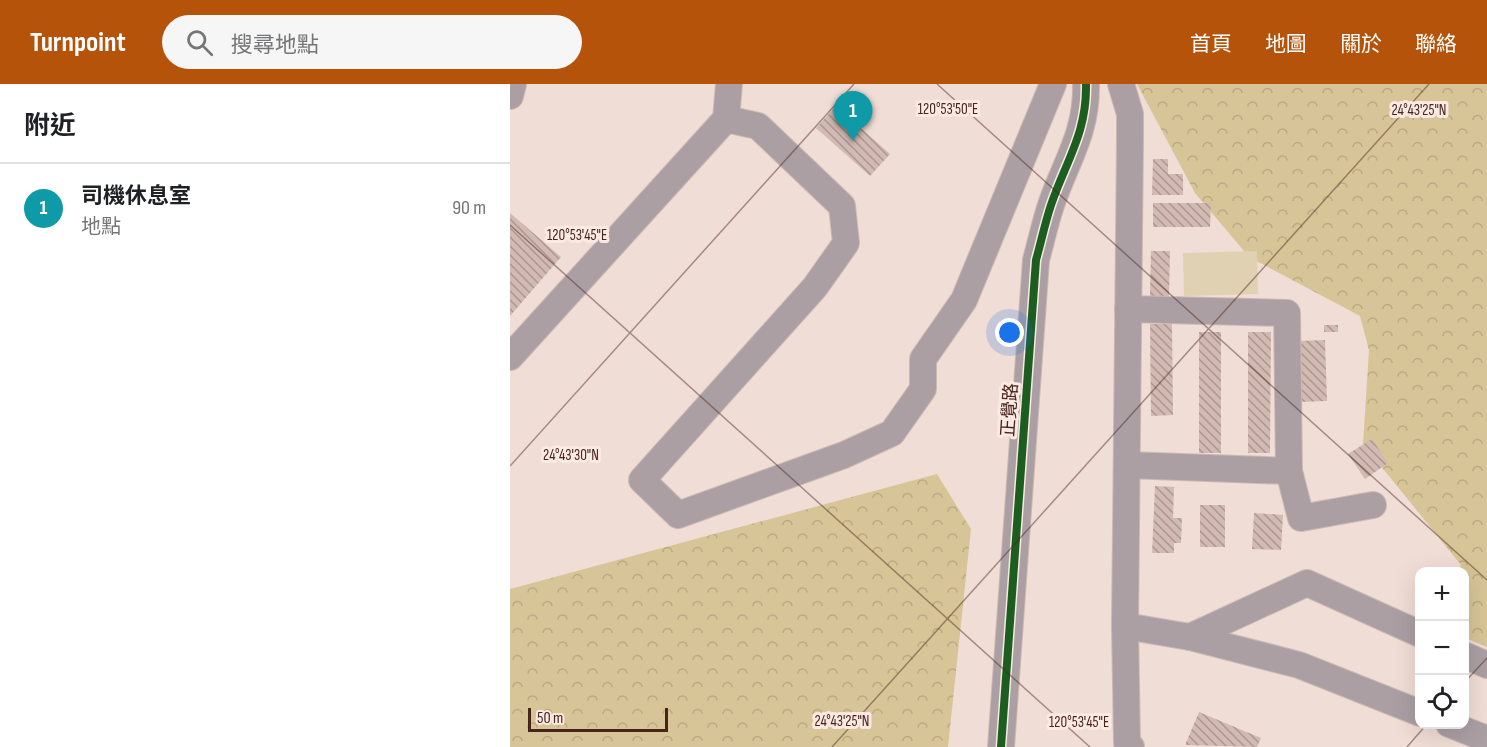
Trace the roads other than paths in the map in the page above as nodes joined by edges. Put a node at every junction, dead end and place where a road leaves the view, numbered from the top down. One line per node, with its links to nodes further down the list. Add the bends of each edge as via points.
1 (513, 84): 6 (street)
2 (729, 84): 7 (street)
3 (1053, 84): 7 (street, via 964,300 923,359 923,389 892,433 678,515 642,480 815,287 846,243 842,206 759,126)
4 (1086, 84): 21 (street, 正覺路, via 1079,139 1051,205 1036,260)
5 (1122, 84): 8 (street, via 1130,114)
6 (510, 96)
7 (726, 119): 9 (street)
8 (1128, 309): 10 (street); 11 (street, via 1287,313)
9 (510, 357)
10 (1127, 465): 11 (street); 13 (street)
11 (1289, 471): 12 (street, via 1301,518)
12 (1372, 505)
13 (1125, 626): 15 (street); 22 (street, via 1127,742)
14 (1415, 632): 15 (street, via 1307,583)
15 (1190, 637): 18 (street, via 1299,665)
16 (1469, 657): 17 (street)
17 (1487, 665)
18 (1415, 711)
19 (1462, 729): 20 (street)
20 (1487, 739)
21 (1001, 747)
22 (1131, 747)

